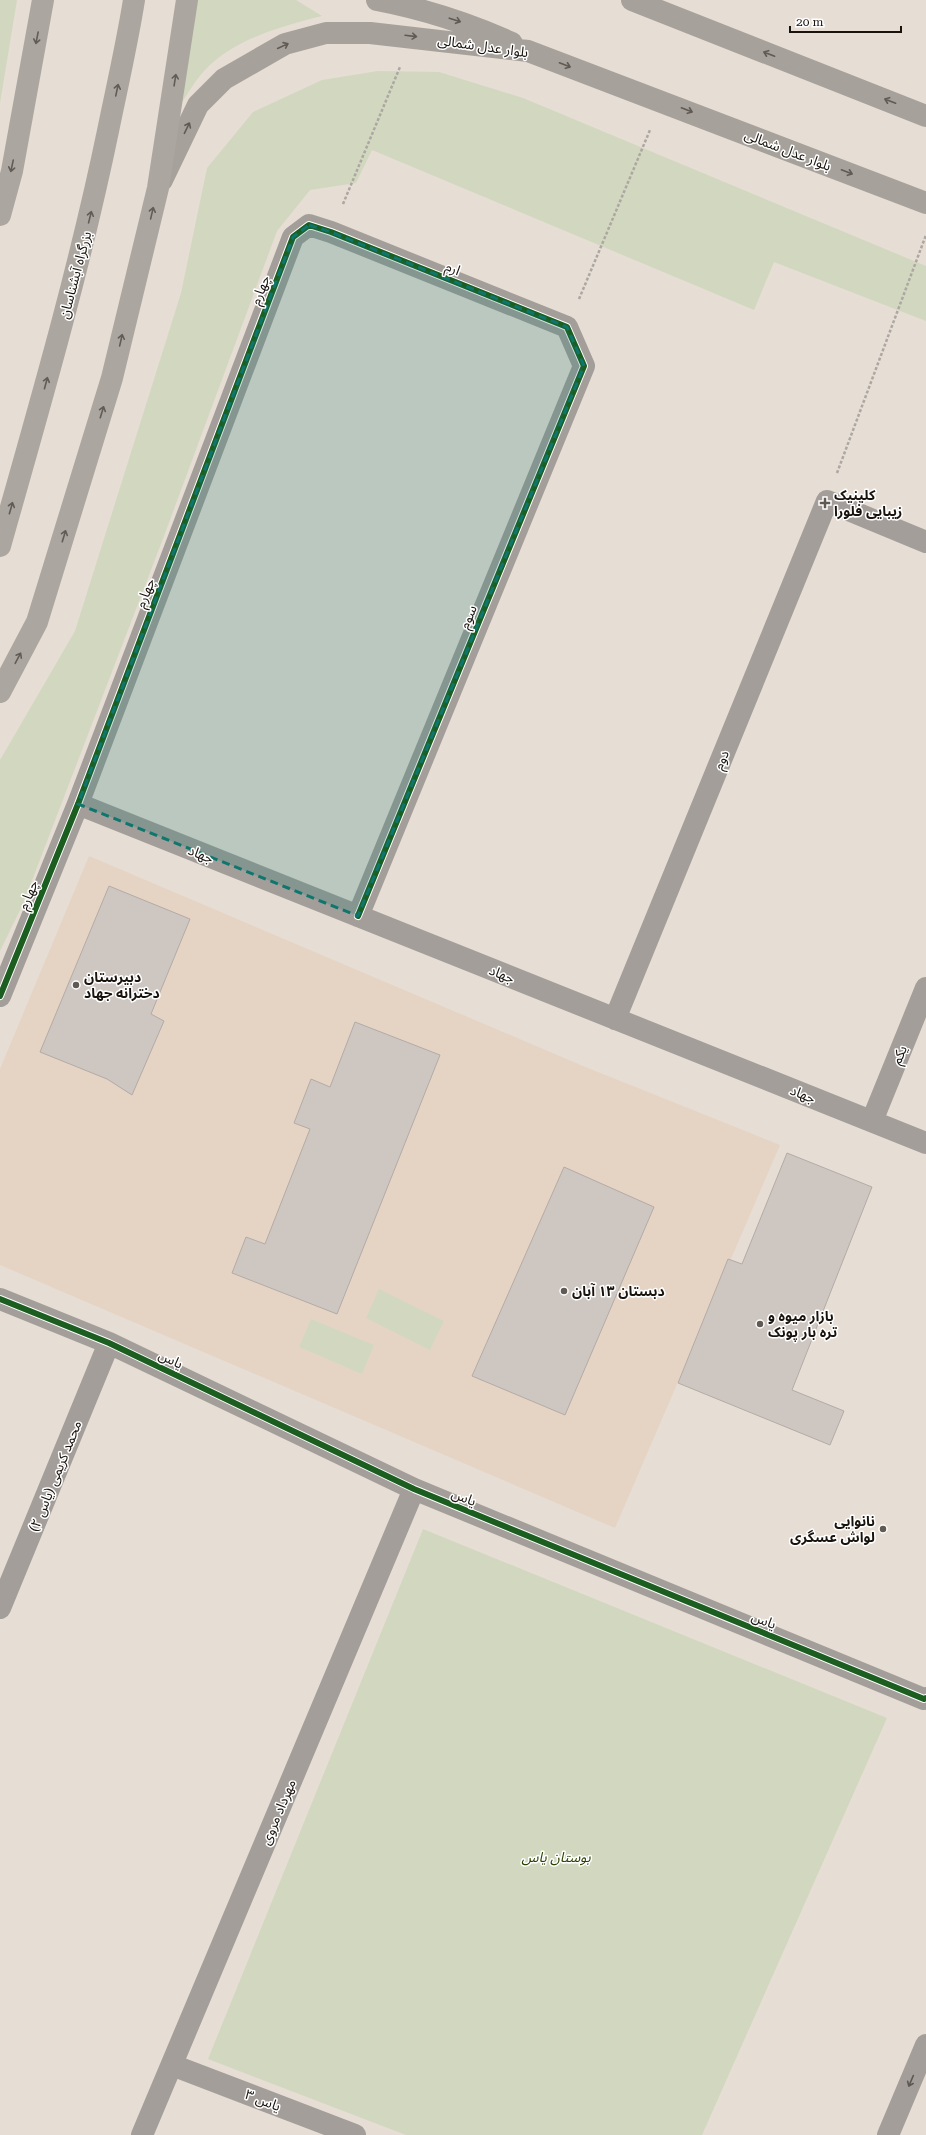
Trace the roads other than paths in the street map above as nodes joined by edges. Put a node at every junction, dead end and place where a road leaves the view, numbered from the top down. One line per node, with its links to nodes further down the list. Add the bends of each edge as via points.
1 (44, 0): 10 (highway, one-way to 10, via 12,171)
2 (134, 0): 14 (highway, بزرگراه آبشناسان, one-way to 2, via 46,386 91,213)
3 (187, 0): 8 (highway, one-way to 3)
4 (377, 0): 6 (main road, one-way to 6, via 416,7 474,26)
5 (632, 0): 7 (main road, one-way to 5)
6 (528, 51): 8 (main road, بلوار عدل شمالی, one-way to 6, via 198,106 224,79 285,44 326,33 370,32); 9 (main road, بلوار عدل شمالی, one-way to 9)
7 (926, 116)
8 (158, 188): 15 (highway, one-way to 8, via 38,622 112,378)
9 (926, 203)
10 (0, 215)
11 (331, 232): 12 (street, ارم); 16 (street, چهارم, via 309,225 293,237)
12 (567, 327): 17 (street, سوم, via 584,366)
13 (926, 542): 20 (street, دوم, via 827,501)
14 (0, 546)
15 (0, 692)
16 (78, 804): 17 (street, جهاد); 19 (street, چهارم)
17 (358, 916): 20 (street, جهاد)
18 (926, 988): 21 (street, یکم)
19 (0, 996)
20 (614, 1019): 21 (street, جهاد)
21 (872, 1121): 22 (street, جهاد)
22 (926, 1143)
23 (0, 1299): 24 (street, یاس)
24 (109, 1343): 25 (street, یاس); 26 (street, محمد کریمی (یاس ۲))
25 (414, 1489): 27 (street, یاس); 29 (street, مهرداد مروی)
26 (0, 1608)
27 (926, 1698)
28 (926, 2045): 32 (street, one-way to 32)
29 (172, 2065): 30 (street, مهرداد مروی); 31 (street, یاس ۳)
30 (142, 2135)
31 (355, 2135)
32 (888, 2135)

